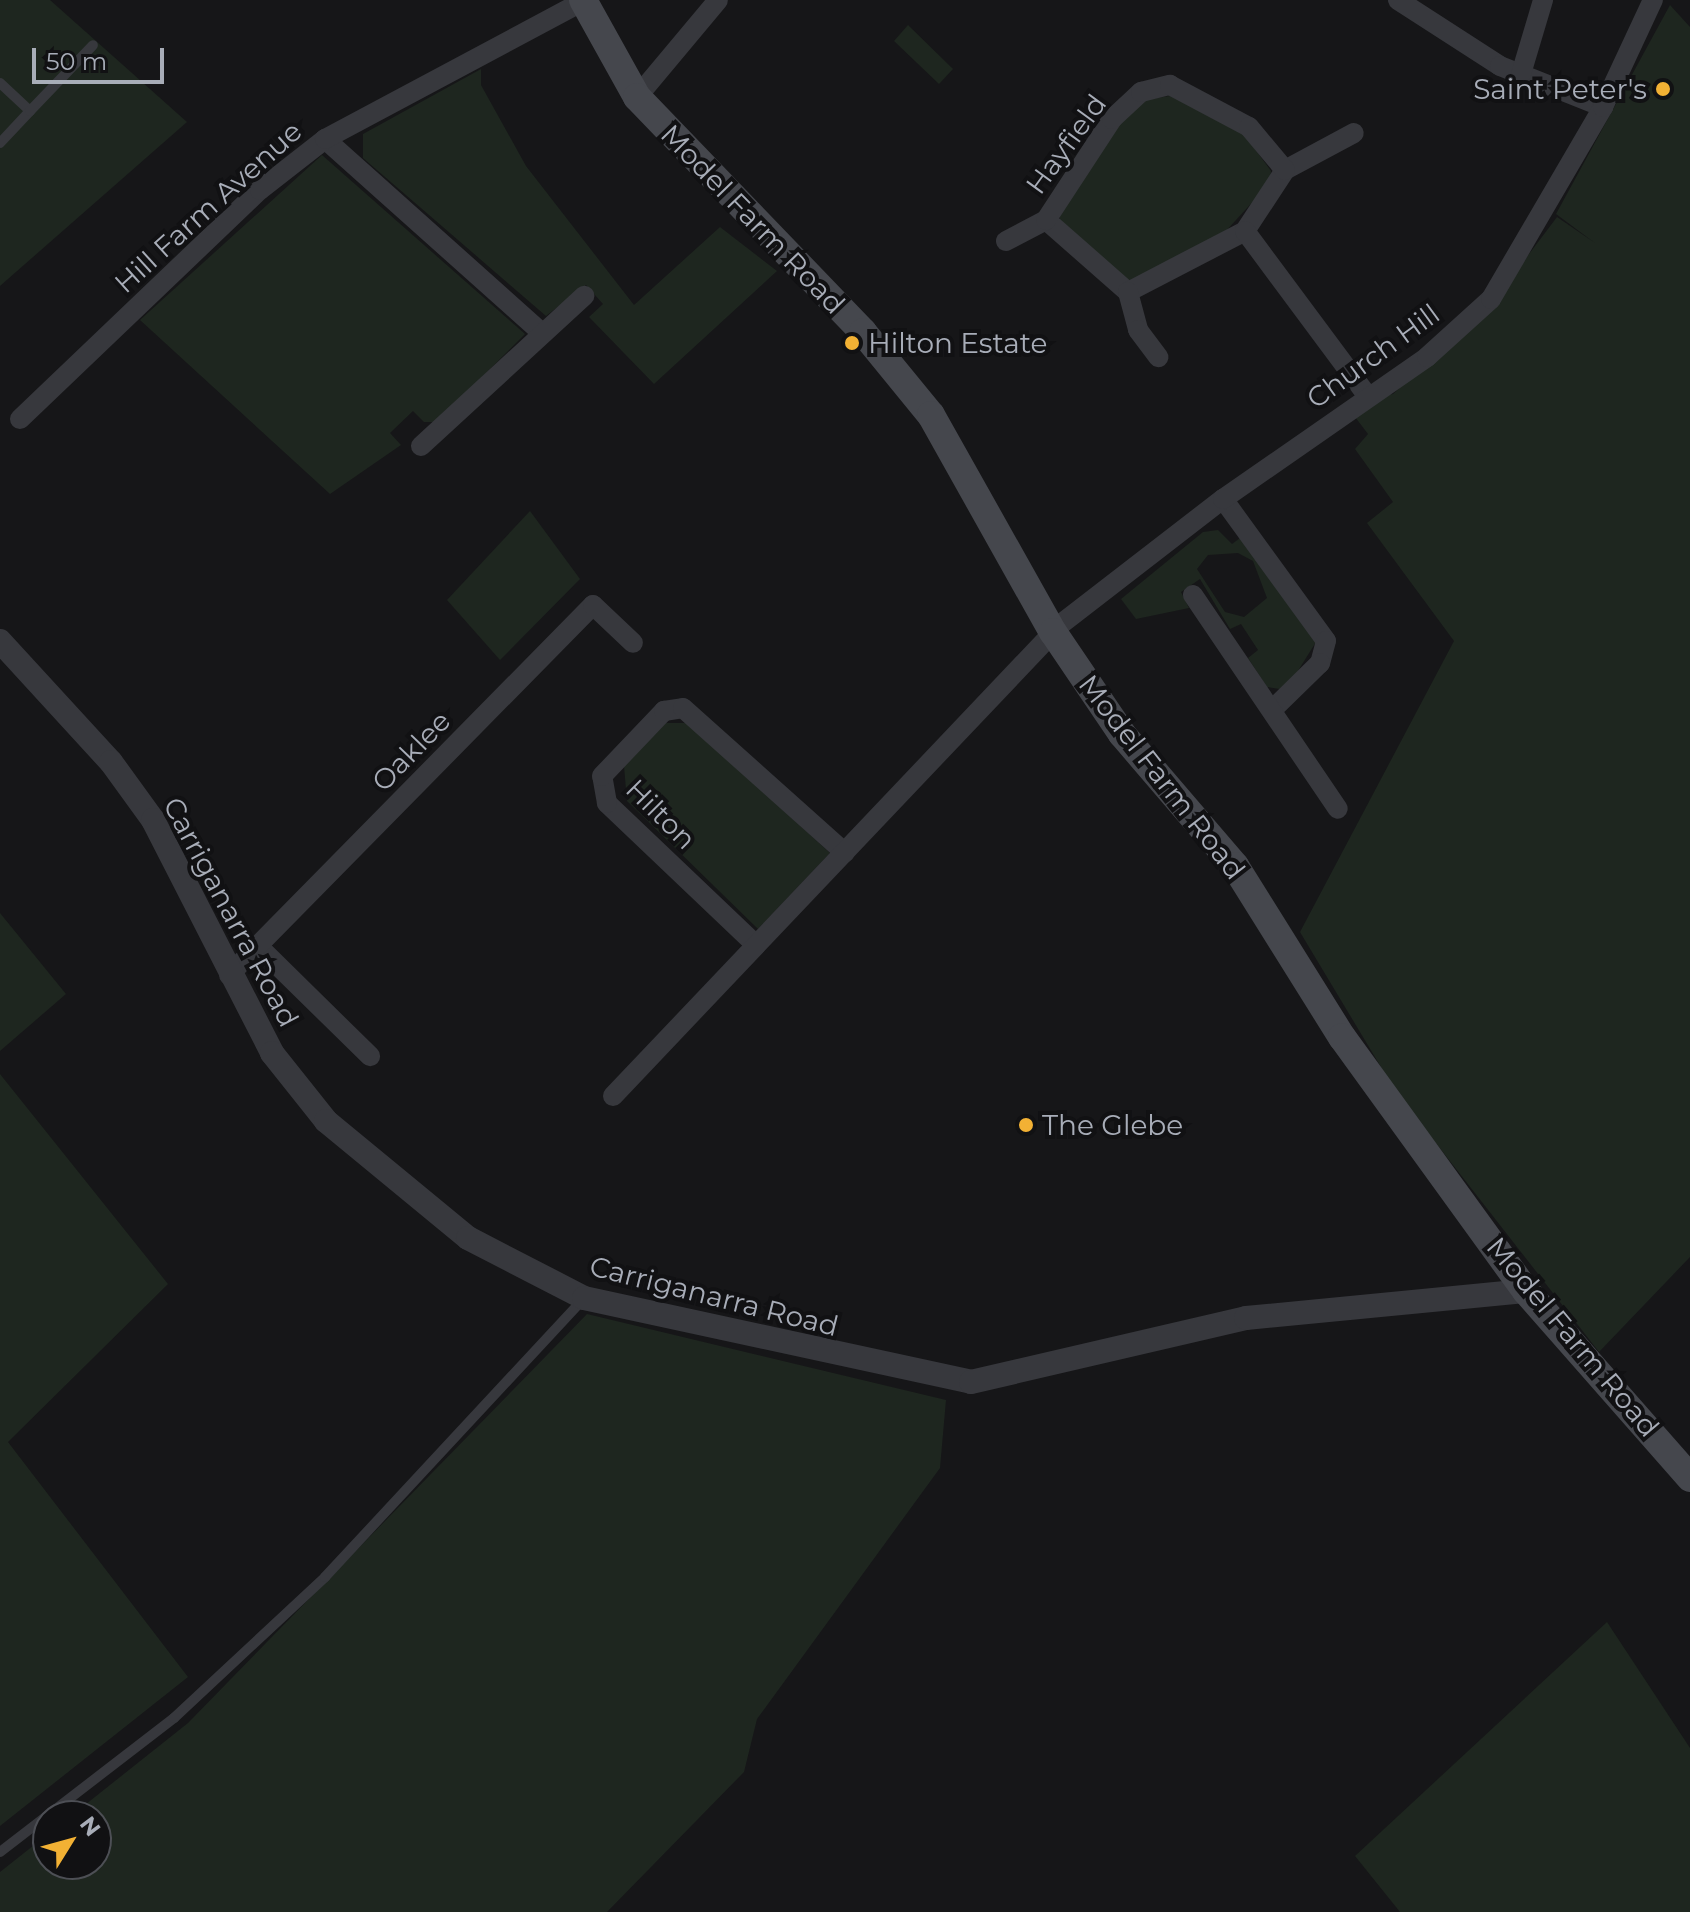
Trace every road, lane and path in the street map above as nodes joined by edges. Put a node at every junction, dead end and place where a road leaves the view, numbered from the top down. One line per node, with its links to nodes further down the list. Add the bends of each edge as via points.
1 (583, 0): 9 (main road, Model Farm Road); 13 (street, Hill Farm Avenue)
2 (718, 0): 9 (street)
3 (1398, 0): 7 (street)
4 (1543, 0): 7 (street)
5 (1653, 0): 10 (street, Church Hill)
6 (93, 45): 11 (lane)
7 (1521, 74): 10 (street)
8 (0, 83): 11 (lane)
9 (637, 97): 28 (main road, Model Farm Road, via 923,404)
10 (1603, 107): 23 (street, Church Hill, via 1491,299 1427,357)
11 (30, 111): 14 (lane)
12 (1354, 133): 15 (street)
13 (325, 139): 21 (street); 24 (street, Hill Farm Avenue, via 260,190)
14 (0, 143)
15 (1285, 170): 16 (street, Hayfield, via 1249,127 1170,85 1141,92 1112,119); 17 (street)
16 (1046, 220): 18 (street, Hayfield); 19 (street)
17 (1245, 231): 19 (street); 23 (street)
18 (1006, 241)
19 (1128, 292): 22 (street, via 1138,330)
20 (584, 296): 21 (street)
21 (543, 334): 25 (street)
22 (1158, 357)
23 (1367, 395): 26 (street, Church Hill)
24 (20, 419)
25 (421, 446)
26 (1223, 499): 28 (street, Church Hill); 31 (street, via 1326,641 1320,663)
27 (1193, 595): 31 (street)
28 (1053, 632): 33 (street); 39 (main road, Model Farm Road, via 1122,734 1235,866 1342,1037)
29 (633, 643): 35 (street, Oaklee, via 593,605)
30 (1, 644): 36 (street, Carriganarra Road, via 111,762 153,820)
31 (1272, 710): 32 (street)
32 (1338, 809)
33 (845, 853): 34 (street); 34 (street, Hilton, via 683,708 664,711 602,776 607,803)
34 (756, 945): 38 (street)
35 (261, 949): 36 (street, Oaklee); 37 (street)
36 (229, 975): 40 (street, Carriganarra Road, via 272,1053 326,1121 468,1238)
37 (370, 1056)
38 (613, 1096)
39 (1526, 1291): 40 (street, Carriganarra Road, via 1246,1318 971,1382); 41 (main road, Model Farm Road)
40 (584, 1298): 42 (lane, via 325,1577 174,1718)
41 (1690, 1478)
42 (0, 1852)

